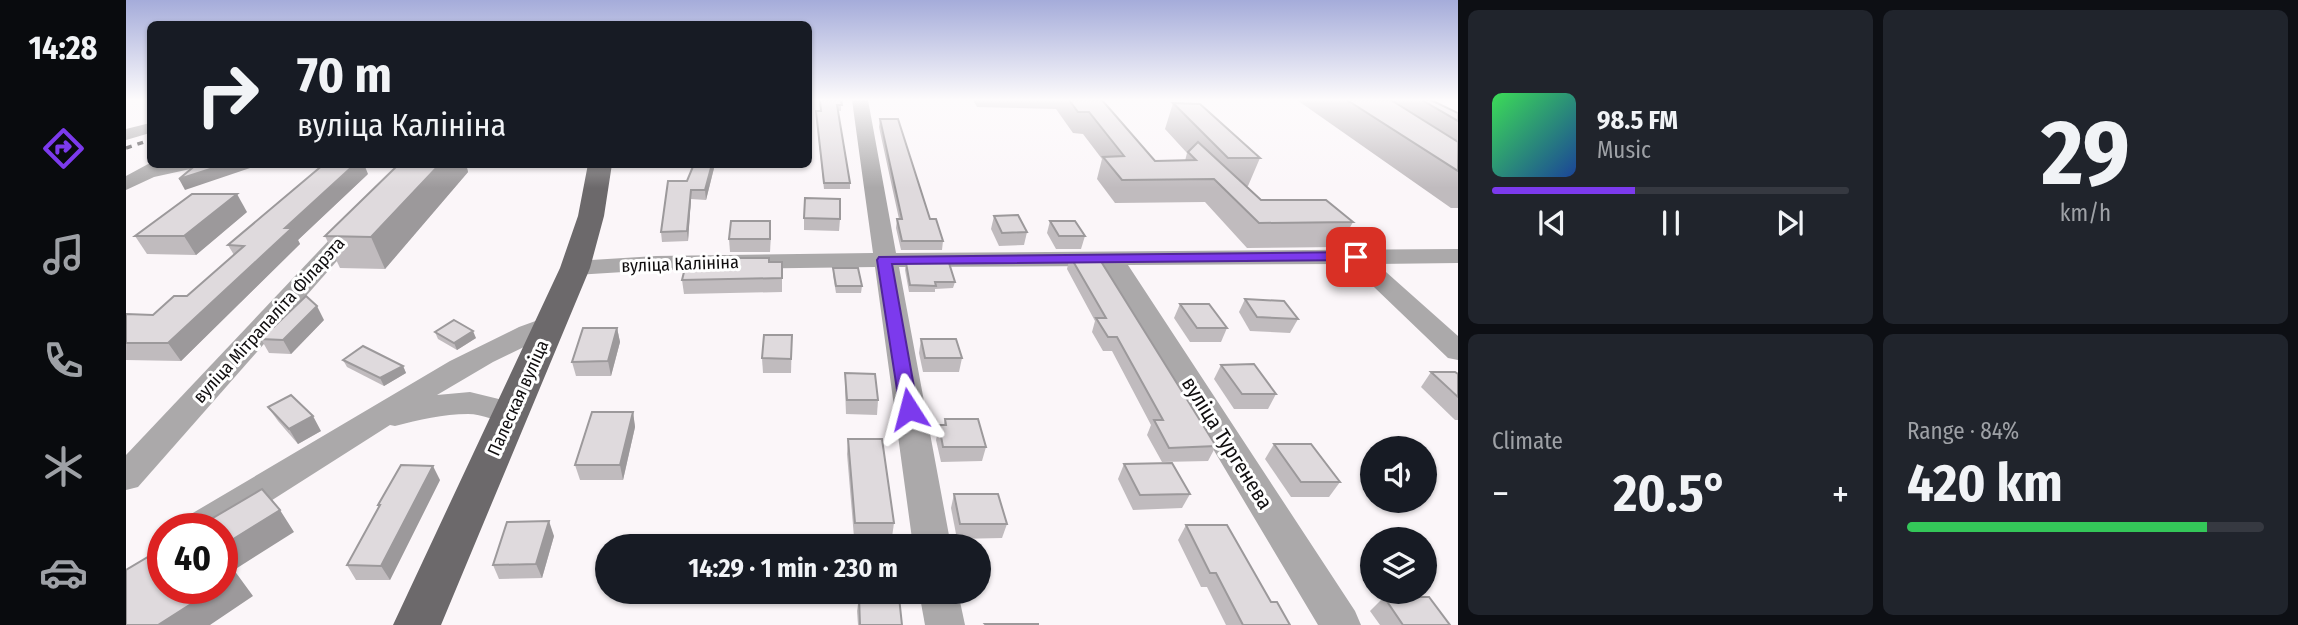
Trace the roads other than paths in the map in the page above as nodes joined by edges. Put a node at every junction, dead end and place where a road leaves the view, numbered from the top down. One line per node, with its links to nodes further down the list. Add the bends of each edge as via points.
1 (146, 129): 3 (street)
2 (864, 129): 10 (street)
3 (126, 135)
4 (599, 168): 12 (main road, Палеская вуліца)
5 (154, 169): 6 (street)
6 (126, 184)
7 (377, 203): 19 (street, вуліца Мітрапаліта Філарэта)
8 (1458, 256): 9 (street, вуліца Калініна)
9 (1356, 257): 11 (street, вуліца Калініна); 14 (street)
10 (884, 260): 11 (street, вуліца Калініна); 12 (street, вуліца Калініна); 21 (street)
11 (1113, 260): 25 (street, вуліца Тургенева)
12 (575, 268): 13 (main road, Палеская вуліца)
13 (552, 323): 15 (street); 17 (main road, Палеская вуліца)
14 (1458, 351)
15 (477, 360): 16 (street, via 461,384); 18 (street)
16 (470, 403): 17 (street); 18 (street, via 424,407)
17 (513, 413): 23 (main road, Палеская вуліца)
18 (373, 421): 20 (street)
19 (126, 477)
20 (224, 513)
21 (930, 534)
22 (941, 604): 24 (street)
23 (417, 625)
24 (945, 625)
25 (1341, 625)

